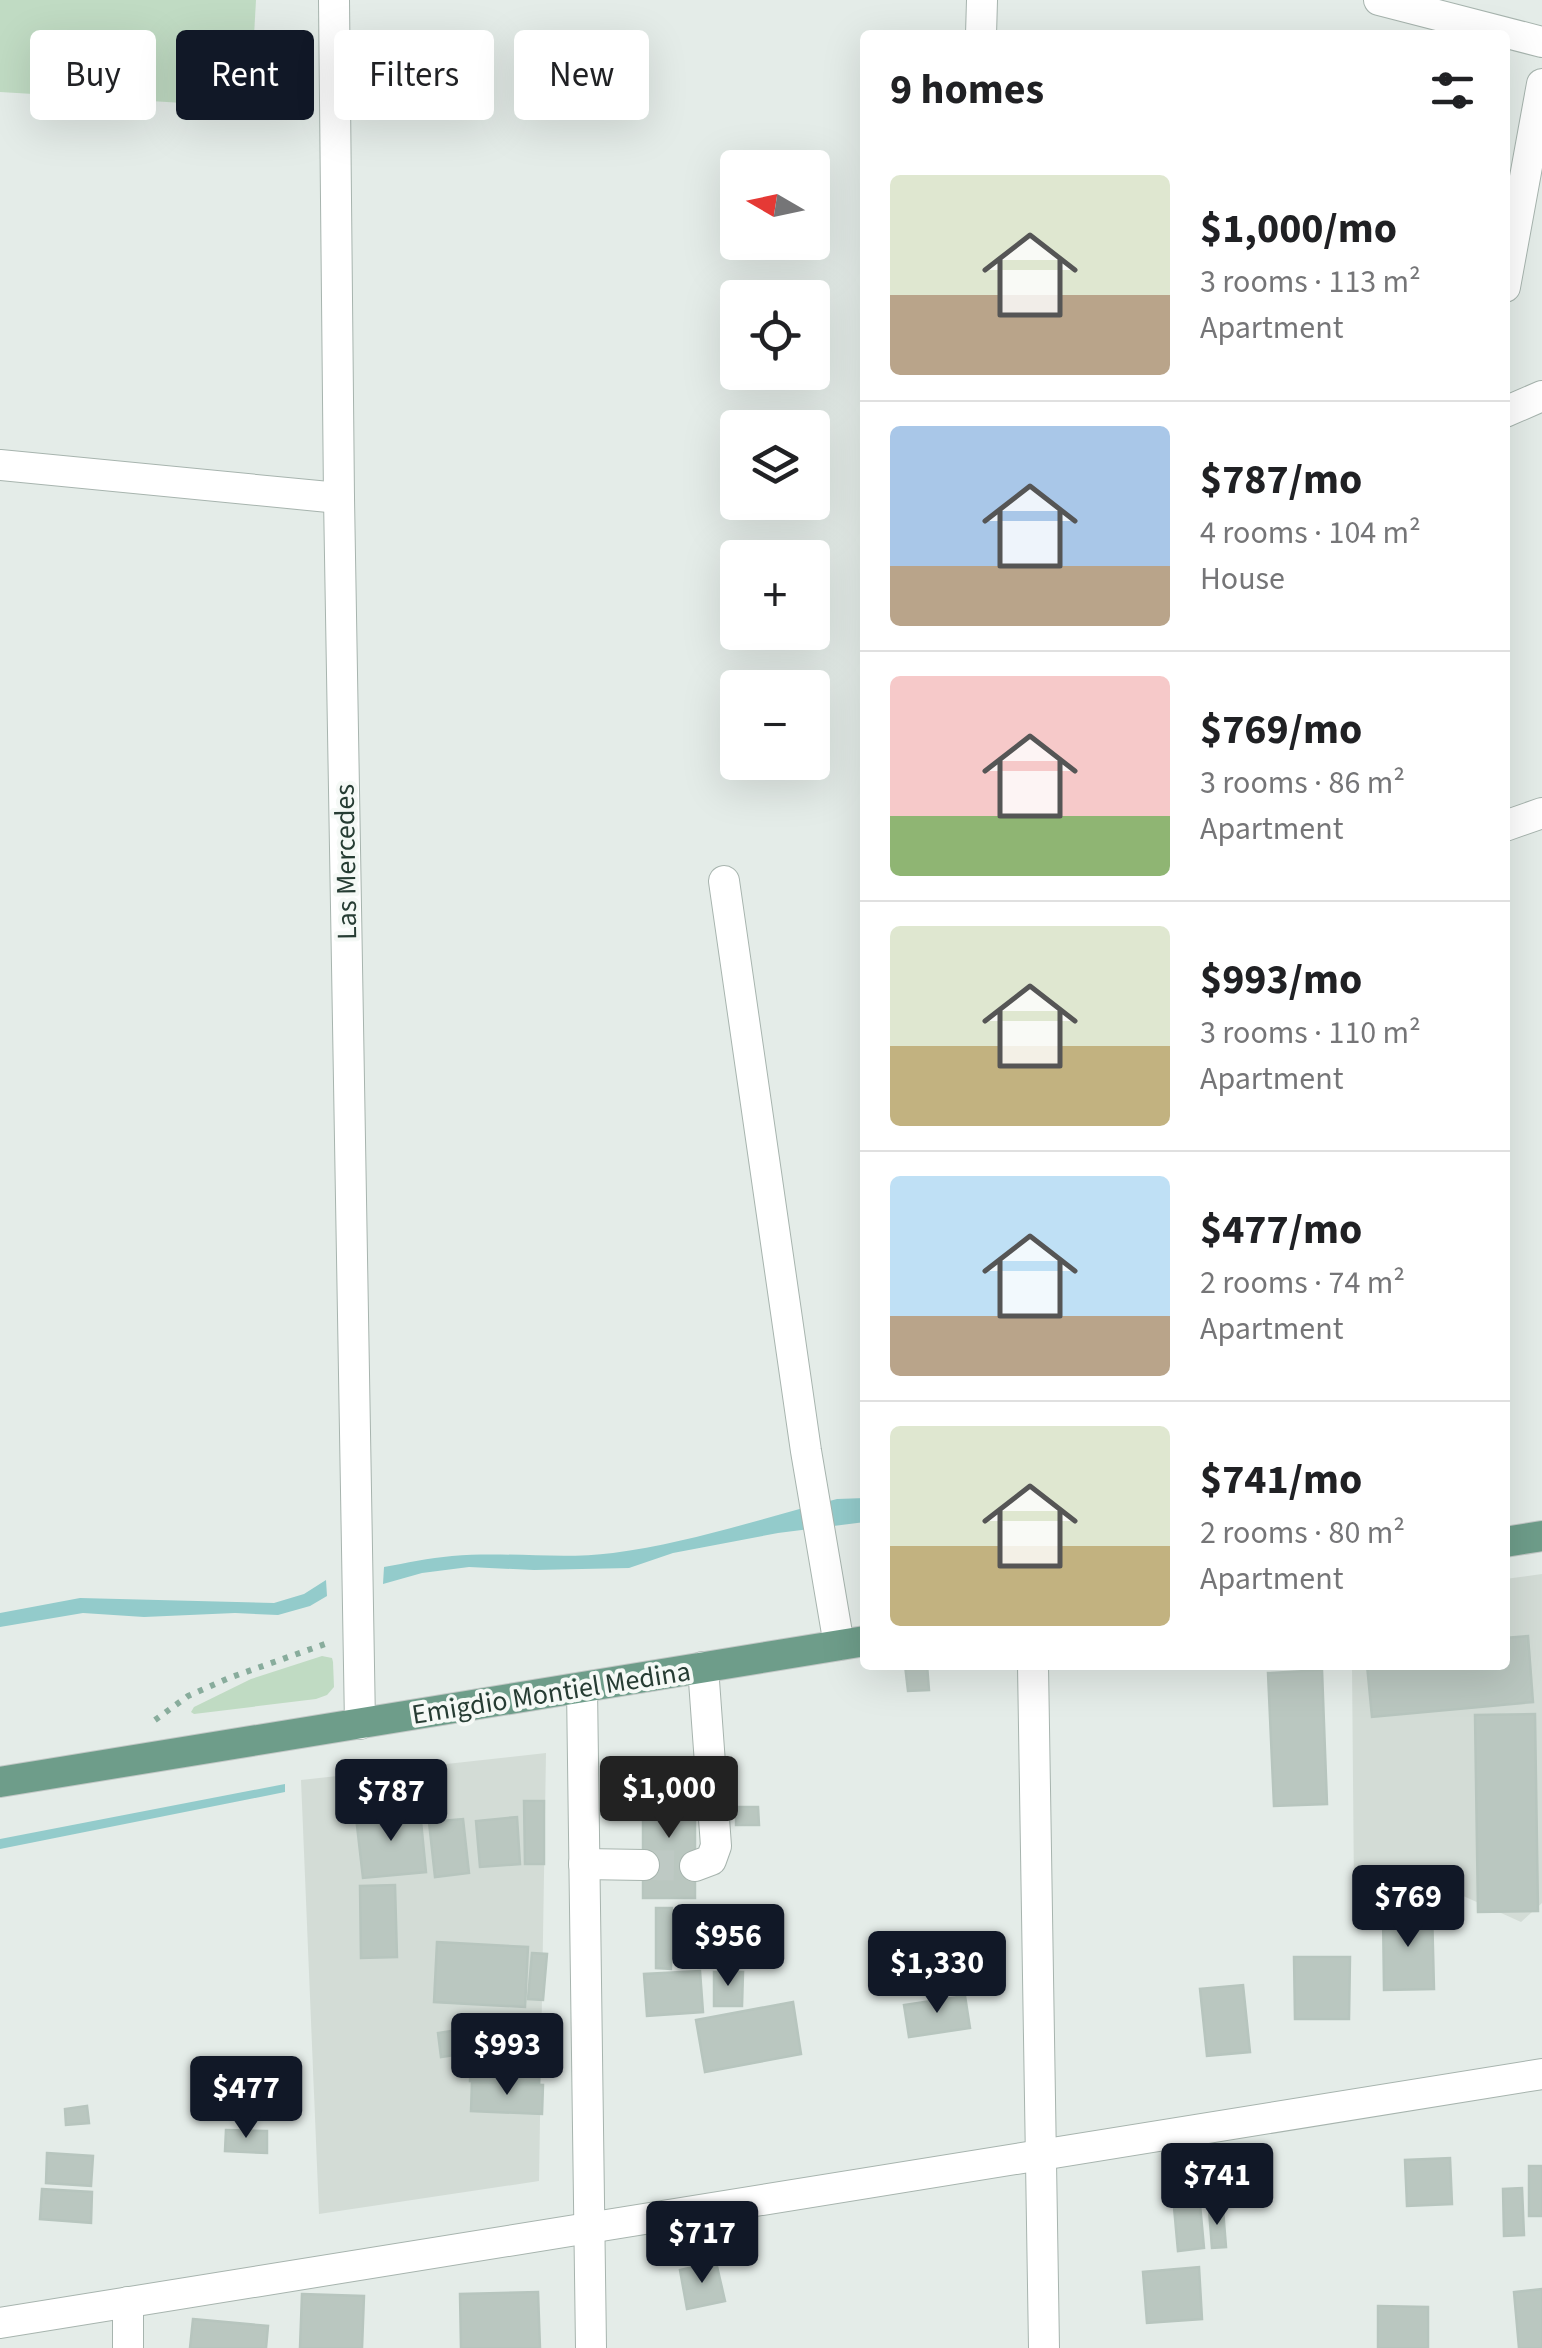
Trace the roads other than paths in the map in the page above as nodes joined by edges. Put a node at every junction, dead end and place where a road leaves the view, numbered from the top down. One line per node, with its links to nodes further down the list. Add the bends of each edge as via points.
1 (334, 0): 13 (street, Las Mercedes)
2 (982, 0): 4 (street)
3 (1379, 0): 5 (street)
4 (981, 30)
5 (1495, 30)
6 (1510, 34): 7 (street)
7 (1542, 42)
8 (1542, 84): 9 (street)
9 (1510, 260)
10 (1542, 396): 11 (street)
11 (1510, 410)
12 (0, 466): 13 (street)
13 (339, 498): 23 (street, Las Mercedes)
14 (1542, 813): 15 (street)
15 (1510, 824)
16 (724, 880): 19 (street, via 806,1451)
17 (1542, 1536): 18 (main road)
18 (1510, 1541)
19 (852, 1643): 20 (main road, Emigdio Montiel Medina)
20 (703, 1667): 22 (main road, Emigdio Montiel Medina); 27 (street, via 716,1846 711,1860)
21 (1033, 1670): 29 (street)
22 (582, 1688): 23 (main road, Emigdio Montiel Medina); 25 (street)
23 (360, 1724): 24 (main road, Emigdio Montiel Medina)
24 (0, 1782)
25 (584, 1864): 26 (street); 30 (street)
26 (644, 1865)
27 (695, 1866)
28 (1542, 2074): 29 (street)
29 (1040, 2155): 30 (street); 35 (street)
30 (589, 2229): 31 (street); 34 (street)
31 (128, 2302): 32 (street); 33 (street)
32 (0, 2323)
33 (128, 2348)
34 (591, 2348)
35 (1044, 2348)

